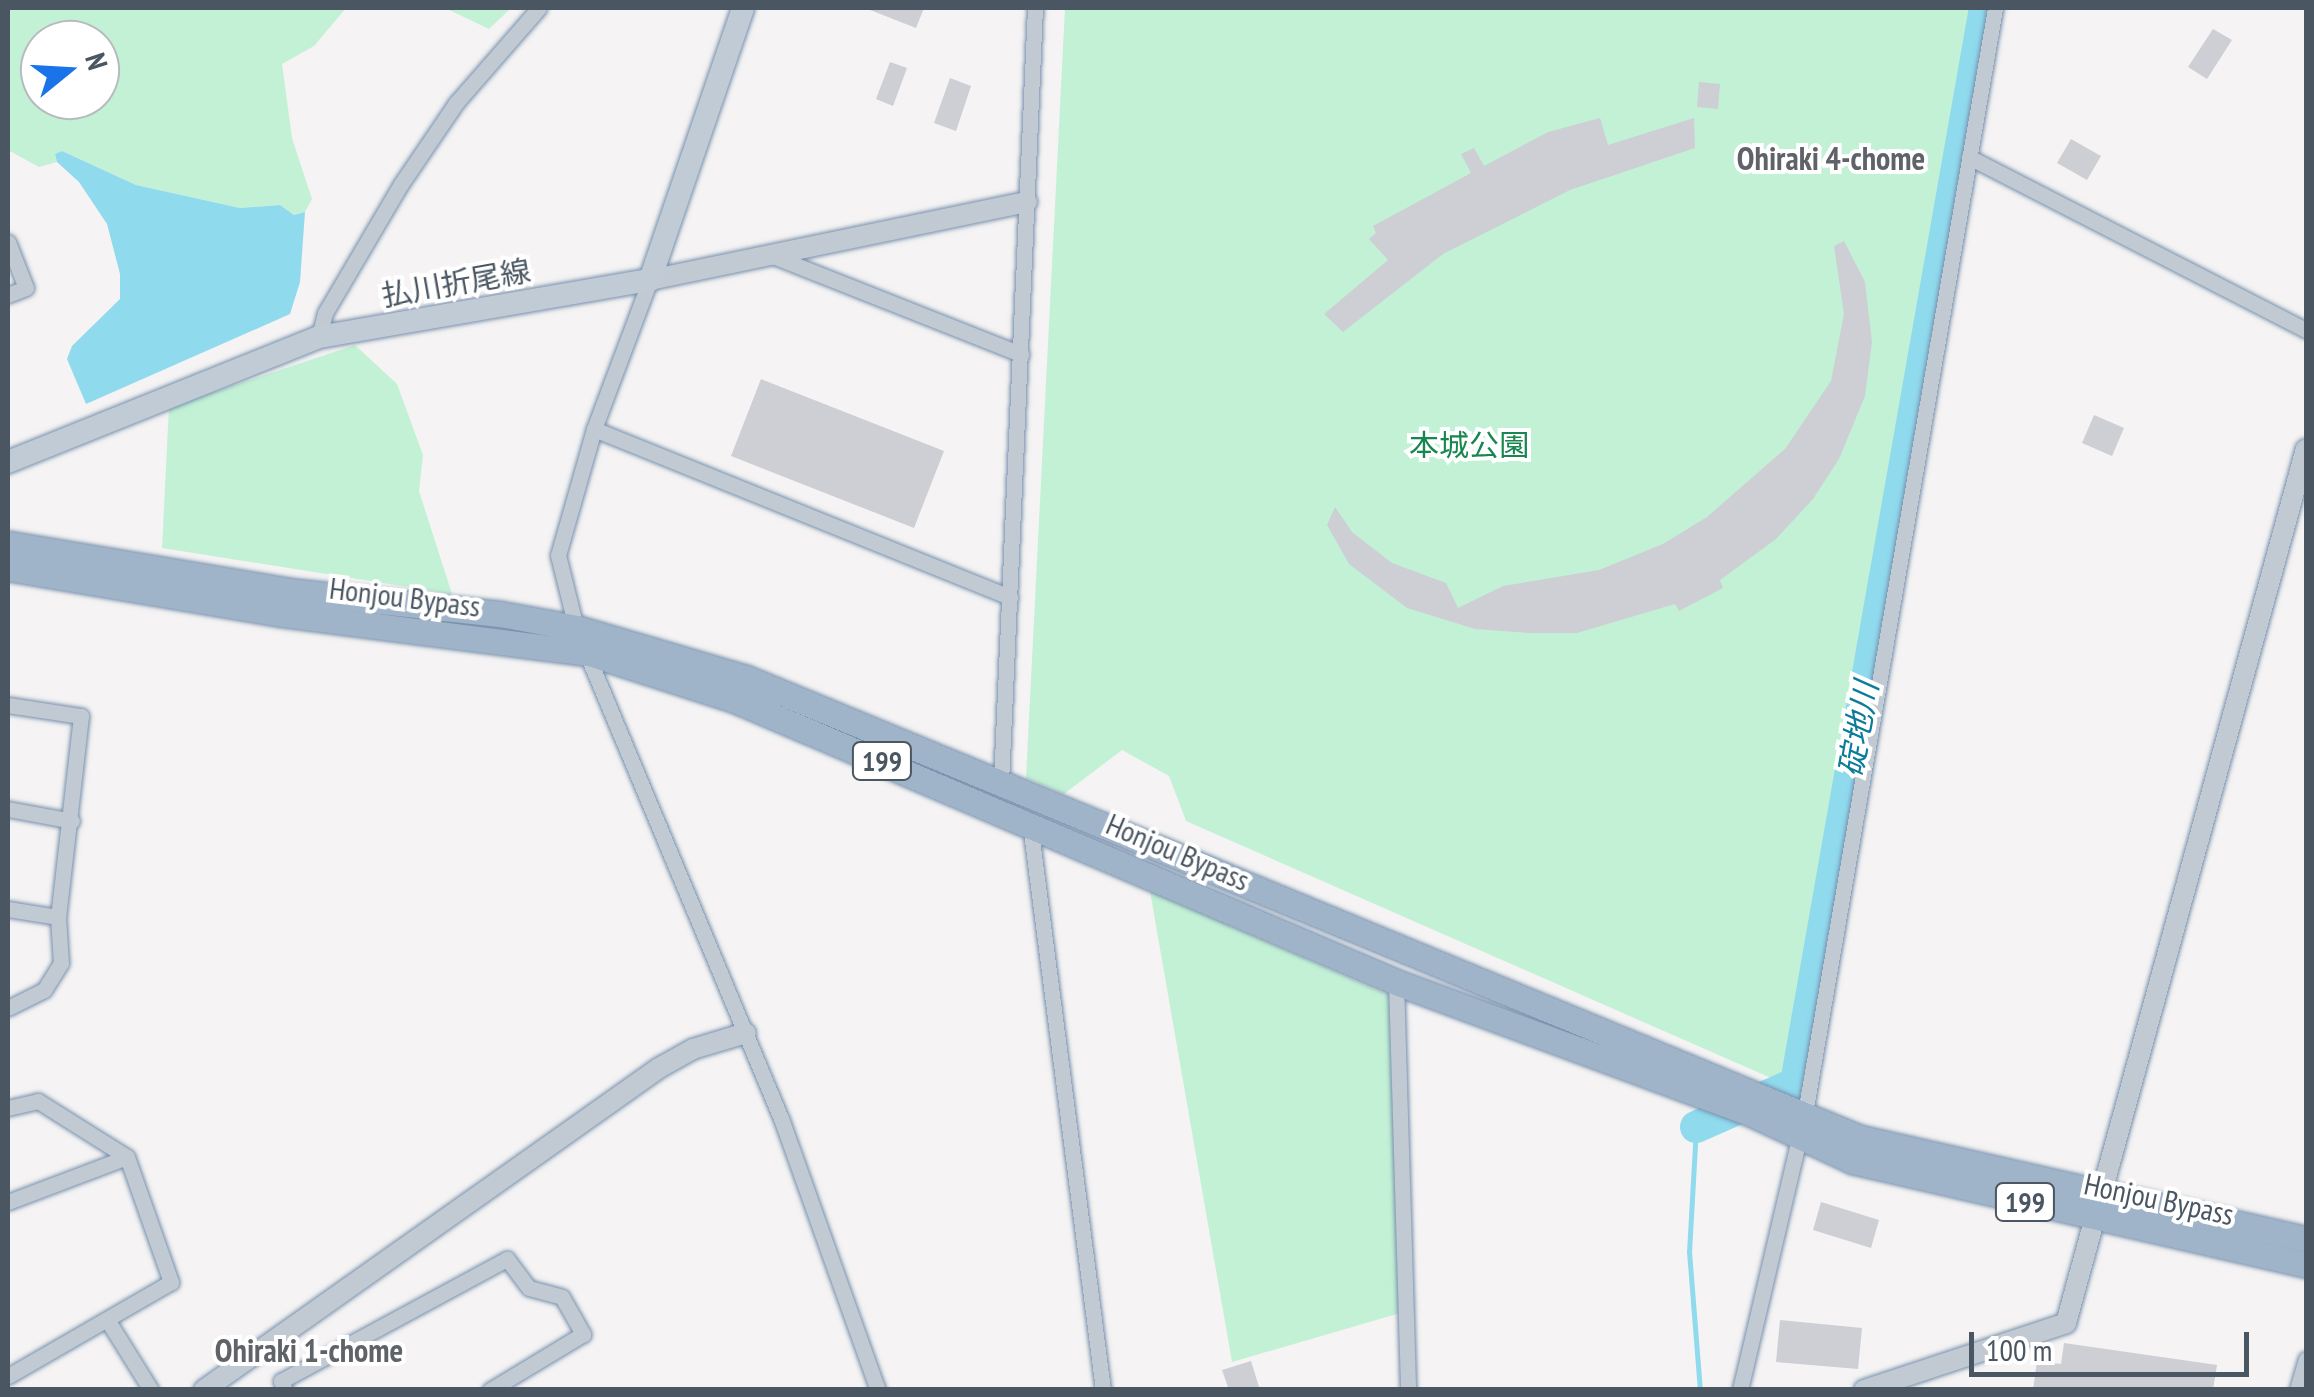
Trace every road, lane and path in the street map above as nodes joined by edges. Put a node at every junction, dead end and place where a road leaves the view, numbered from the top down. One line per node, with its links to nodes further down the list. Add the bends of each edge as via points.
1 (539, 8): 12 (street, via 456,104 401,184 325,313)
2 (744, 8): 9 (main road)
3 (1035, 8): 6 (street)
4 (1995, 8): 5 (street)
5 (1969, 157): 11 (street); 34 (street)
6 (1027, 202): 8 (street); 13 (street)
7 (8, 242): 10 (street, via 26,288)
8 (774, 256): 9 (street); 13 (street)
9 (650, 280): 12 (main road, 払川折尾線); 14 (street)
10 (8, 294)
11 (2306, 330)
12 (319, 336): 16 (main road, 払川折尾線)
13 (1020, 354): 19 (street)
14 (594, 430): 19 (street); 20 (street, via 558,556)
15 (2306, 449): 37 (street, via 2238,715)
16 (8, 461)
17 (8, 544): 20 (highway, Honjou Bypass / 199, via 288,591)
18 (8, 568): 21 (highway, Honjou Bypass / 199, via 283,614)
19 (1010, 597): 23 (street)
20 (576, 628): 21 (street); 23 (highway, Honjou Bypass / 199, via 746,678)
21 (589, 653): 26 (highway, Honjou Bypass / 199, via 736,700); 31 (street)
22 (8, 705): 25 (street, via 81,716)
23 (1001, 782): 32 (highway, Honjou Bypass / 199)
24 (8, 809): 25 (street)
25 (72, 821): 28 (street)
26 (1030, 824): 29 (highway, Honjou Bypass / 199); 49 (street)
27 (8, 908): 28 (street)
28 (58, 918): 30 (street, via 60,963 44,990)
29 (1396, 982): 32 (highway, Honjou Bypass / 199); 50 (street)
30 (8, 1008)
31 (746, 1034): 45 (street, via 692,1049 660,1068); 48 (street)
32 (1719, 1091): 34 (highway, Honjou Bypass / 199); 34 (highway, Honjou Bypass / 199, via 1752,1114)
33 (8, 1108): 35 (street, via 38,1101)
34 (1801, 1124): 37 (highway, Honjou Bypass / 199); 51 (street)
35 (127, 1157): 36 (street); 40 (street, via 171,1282)
36 (8, 1202)
37 (2095, 1208): 38 (highway, Honjou Bypass / 199); 39 (highway, Honjou Bypass / 199); 43 (street, via 2066,1323)
38 (2306, 1240)
39 (2306, 1264)
40 (108, 1320): 42 (street); 44 (street)
41 (2306, 1360): 53 (street)
42 (8, 1376)
43 (1901, 1384): 52 (street)
44 (152, 1390)
45 (204, 1390)
46 (285, 1390): 47 (street, via 282,1382 506,1259 528,1288 562,1297 583,1334)
47 (490, 1390)
48 (878, 1390)
49 (1103, 1390)
50 (1408, 1390)
51 (1740, 1390)
52 (1864, 1390)
53 (2296, 1390)

